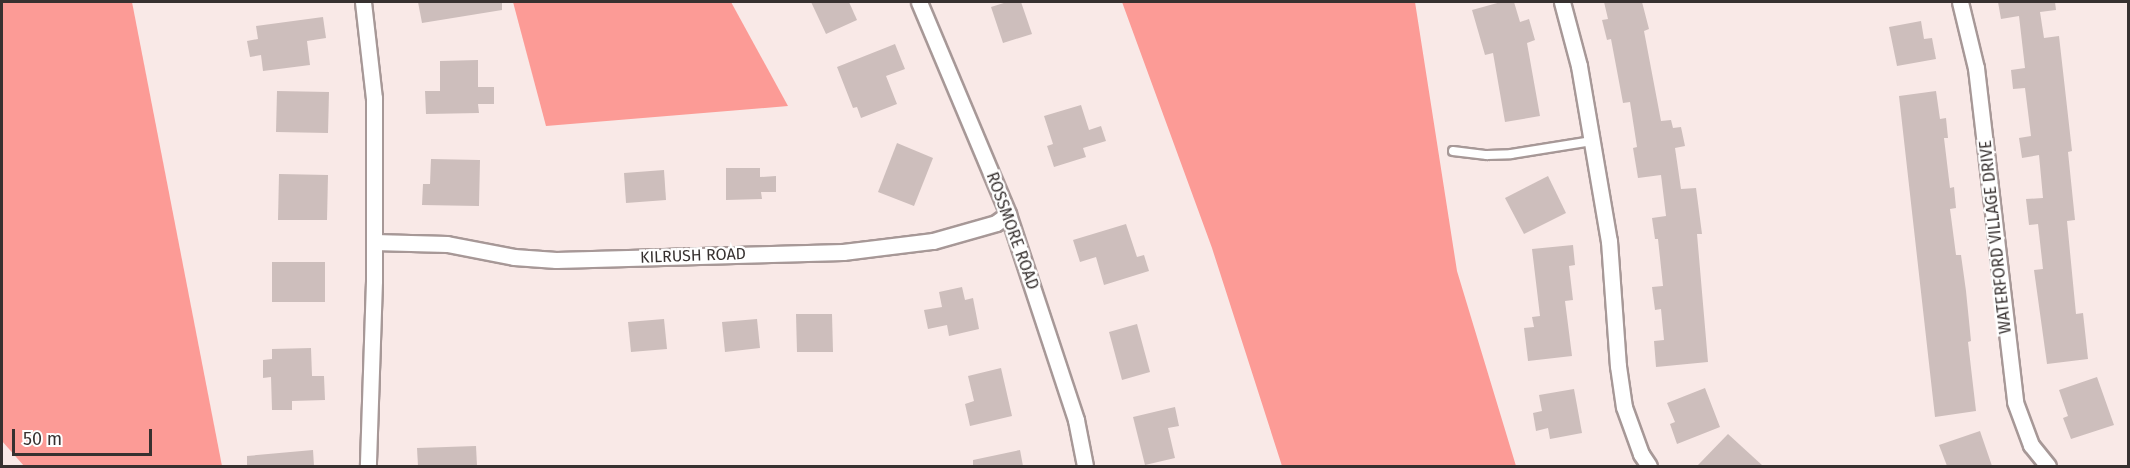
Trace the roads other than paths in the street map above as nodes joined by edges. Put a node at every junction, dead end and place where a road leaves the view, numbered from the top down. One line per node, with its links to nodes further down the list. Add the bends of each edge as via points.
1 (363, 2): 8 (street, via 374,98)
2 (919, 2): 7 (street, ROSSMORE ROAD)
3 (1562, 2): 5 (street, via 1579,66)
4 (1960, 2): 12 (street, WATERFORD VILLAGE DRIVE, via 1976,68 2015,402 2031,445)
5 (1592, 141): 6 (lane, via 1495,155); 11 (street, via 1609,241 1624,407)
6 (1452, 151)
7 (1008, 214): 8 (street, KILRUSH ROAD, via 996,223 933,242 843,252 556,260 514,257 447,244); 10 (street, ROSSMORE ROAD, via 1076,420)
8 (374, 242): 9 (street)
9 (368, 466)
10 (1085, 466)
11 (1649, 466)
12 (2048, 466)

